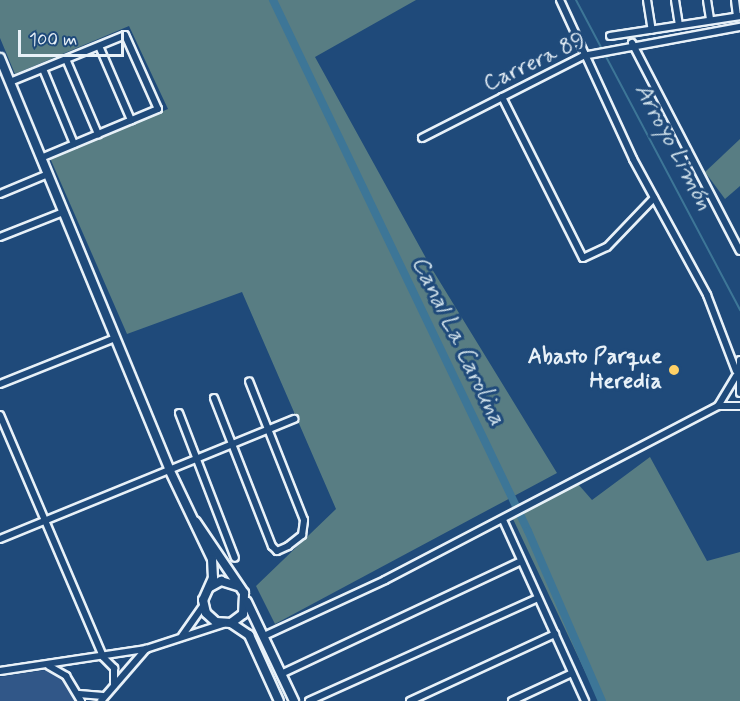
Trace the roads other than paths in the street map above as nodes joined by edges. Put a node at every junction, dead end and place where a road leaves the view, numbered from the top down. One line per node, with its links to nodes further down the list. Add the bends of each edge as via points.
1 (560, 0): 14 (street)
2 (647, 0): 10 (street)
3 (675, 0): 8 (street)
4 (707, 0): 7 (street)
5 (735, 0): 6 (street)
6 (739, 16): 7 (street)
7 (710, 20): 8 (street)
8 (679, 26): 10 (street)
9 (740, 27): 12 (street, Carrera 89)
10 (652, 30): 11 (street)
11 (610, 36)
12 (632, 44): 14 (street, Carrera 89); 30 (street)
13 (99, 46): 16 (street); 20 (street); 20 (street, via 125,35 158,109)
14 (586, 56): 19 (street, Carrera 89); 27 (street)
15 (0, 58): 18 (street)
16 (66, 59): 17 (street); 21 (street)
17 (43, 69): 18 (street); 23 (street)
18 (10, 82): 24 (street)
19 (502, 97): 22 (street, Carrera 89); 27 (street, via 583,258 607,247)
20 (131, 120): 21 (street)
21 (98, 134): 23 (street)
22 (422, 138)
23 (74, 144): 24 (street)
24 (41, 158): 25 (street)
25 (48, 174): 26 (street); 28 (street)
26 (0, 194)
27 (654, 198): 33 (street, via 707,295)
28 (63, 212): 29 (street); 31 (street)
29 (0, 237)
30 (740, 251)
31 (115, 338): 35 (street); 46 (street)
32 (740, 360): 33 (street)
33 (736, 374): 36 (street); 38 (street)
34 (249, 381): 43 (street)
35 (0, 384)
36 (740, 393)
37 (214, 398): 44 (street)
38 (717, 406): 39 (street); 47 (street)
39 (740, 406)
40 (179, 413): 45 (street)
41 (0, 415): 48 (street)
42 (294, 419): 43 (street)
43 (270, 431): 44 (street); 44 (street, via 305,529 282,549 272,546)
44 (232, 445): 45 (street)
45 (195, 459): 46 (street); 51 (street)
46 (169, 469): 48 (street); 49 (street)
47 (507, 518): 52 (street); 60 (street)
48 (44, 521): 50 (street); 63 (street)
49 (196, 522): 53 (street, via 214,567); 54 (street)
50 (0, 539)
51 (235, 558)
52 (521, 561): 55 (street); 67 (street)
53 (209, 587): 54 (street, via 221,581); 57 (street)
54 (239, 587): 56 (street)
55 (538, 598): 59 (street); 74 (street)
56 (246, 600): 58 (street, via 243,614); 60 (street)
57 (203, 606): 58 (street, via 210,618); 61 (street)
58 (227, 623): 61 (street); 72 (street, via 249,634)
59 (555, 634): 66 (street); 75 (street)
60 (264, 636): 67 (street)
61 (182, 637): 62 (street)
62 (146, 649): 63 (street); 68 (street)
63 (103, 657): 64 (street); 68 (street, via 114,668)
64 (48, 665): 65 (street); 69 (street)
65 (0, 671)
66 (572, 673): 76 (street); 77 (street)
67 (281, 674): 73 (street)
68 (114, 685): 70 (street)
69 (78, 693): 70 (street); 71 (street)
70 (103, 698)
71 (81, 701)
72 (279, 701)
73 (294, 701)
74 (309, 701)
75 (410, 701)
76 (512, 701)
77 (585, 701)

